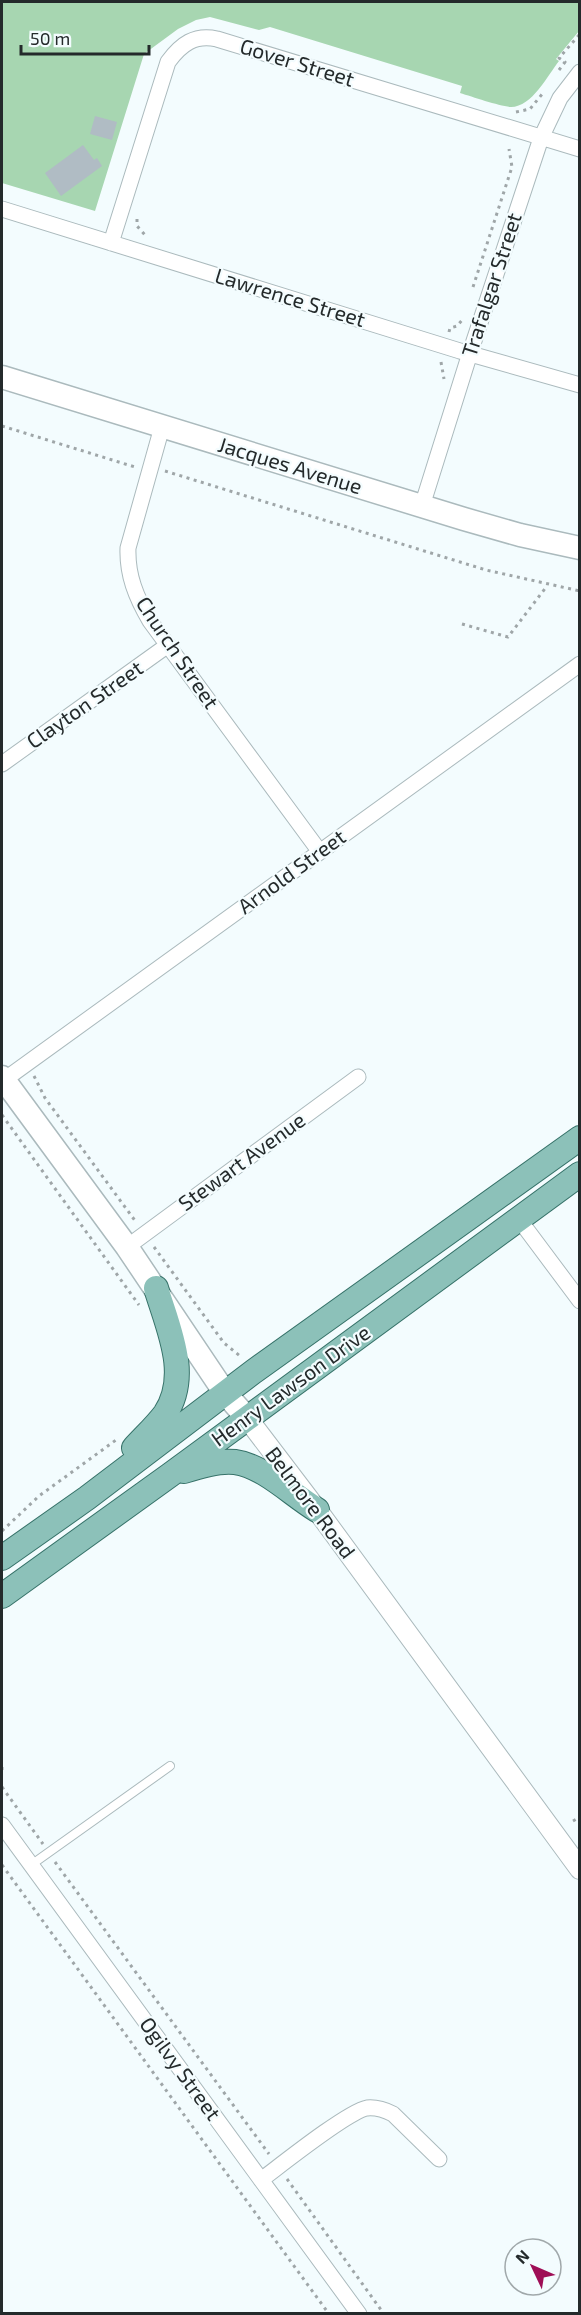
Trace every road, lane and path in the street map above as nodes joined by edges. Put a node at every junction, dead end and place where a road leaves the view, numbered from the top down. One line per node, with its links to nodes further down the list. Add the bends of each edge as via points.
1 (579, 34): 3 (path, via 559,58 565,62)
2 (579, 72): 6 (street, Trafalgar Street, via 560,98)
3 (553, 79)
4 (547, 87): 5 (path, via 530,109)
5 (509, 112)
6 (541, 138): 8 (street, Gover Street); 12 (street, Gover Street, via 217,39 195,38 168,62); 16 (street, Trafalgar Street)
7 (509, 149): 13 (path, via 512,167)
8 (579, 149)
9 (2, 209): 12 (street, Lawrence Street)
10 (137, 216): 11 (path, via 139,230)
11 (152, 238)
12 (111, 243): 15 (street, Lawrence Street)
13 (471, 292)
14 (465, 312): 15 (path, via 460,323 450,328)
15 (445, 346): 16 (street, Lawrence Street); 18 (path, via 441,364)
16 (470, 353): 19 (street, Lawrence Street); 23 (street, Trafalgar Street)
17 (2, 377): 21 (main road, Jacques Avenue)
18 (444, 382)
19 (579, 385)
20 (2, 426): 22 (path)
21 (162, 427): 22 (street, Church Street); 23 (main road, Jacques Avenue)
22 (150, 469): 25 (path); 28 (street, Church Street, via 130,533 127,562 140,604)
23 (422, 506): 24 (main road, Jacques Avenue)
24 (579, 548)
25 (548, 585): 26 (path); 27 (path, via 508,637)
26 (579, 591)
27 (462, 624)
28 (168, 645): 30 (street, Clayton Street); 31 (street, Church Street)
29 (579, 664): 31 (street, Arnold Street)
30 (2, 764)
31 (320, 852): 33 (street, Arnold Street)
32 (358, 1077): 38 (street, Stewart Avenue)
33 (3, 1078): 38 (main road, Belmore Road)
34 (2, 1114): 41 (path)
35 (579, 1138): 42 (main road, Henry Lawson Drive)
36 (579, 1174): 37 (main road, Henry Lawson Drive)
37 (518, 1218): 40 (street); 43 (main road, Henry Lawson Drive)
38 (127, 1247): 39 (main road, Belmore Road)
39 (156, 1288): 42 (main road, Belmore Road); 46 (main road, via 177,1364 176,1391 165,1414)
40 (579, 1301)
41 (142, 1310)
42 (225, 1393): 43 (main road, Belmore Road); 46 (main road, Henry Lawson Drive)
43 (247, 1418): 45 (main road, Henry Lawson Drive); 47 (street, Belmore Road)
44 (118, 1438): 48 (path, via 39,1496)
45 (170, 1475): 47 (main road, via 235,1462 268,1476); 50 (main road, Henry Lawson Drive)
46 (87, 1498): 49 (main road, Henry Lawson Drive)
47 (316, 1510): 57 (street, Belmore Road)
48 (2, 1531)
49 (2, 1558)
50 (2, 1596)
51 (170, 1766): 56 (lane)
52 (2, 1788): 56 (path)
53 (579, 1817): 54 (path)
54 (573, 1821)
55 (2, 1824): 59 (street, Ogilvy Street)
56 (49, 1852): 59 (lane); 61 (path)
57 (576, 1856)
58 (2, 1865): 63 (path)
59 (31, 1865): 62 (street, Ogilvy Street)
60 (439, 2159): 61 (street, via 393,2114 385,2109 365,2108)
61 (278, 2167): 62 (street); 65 (path)
62 (261, 2180): 64 (street, Ogilvy Street)
63 (329, 2313)
64 (358, 2313)
65 (384, 2313)

